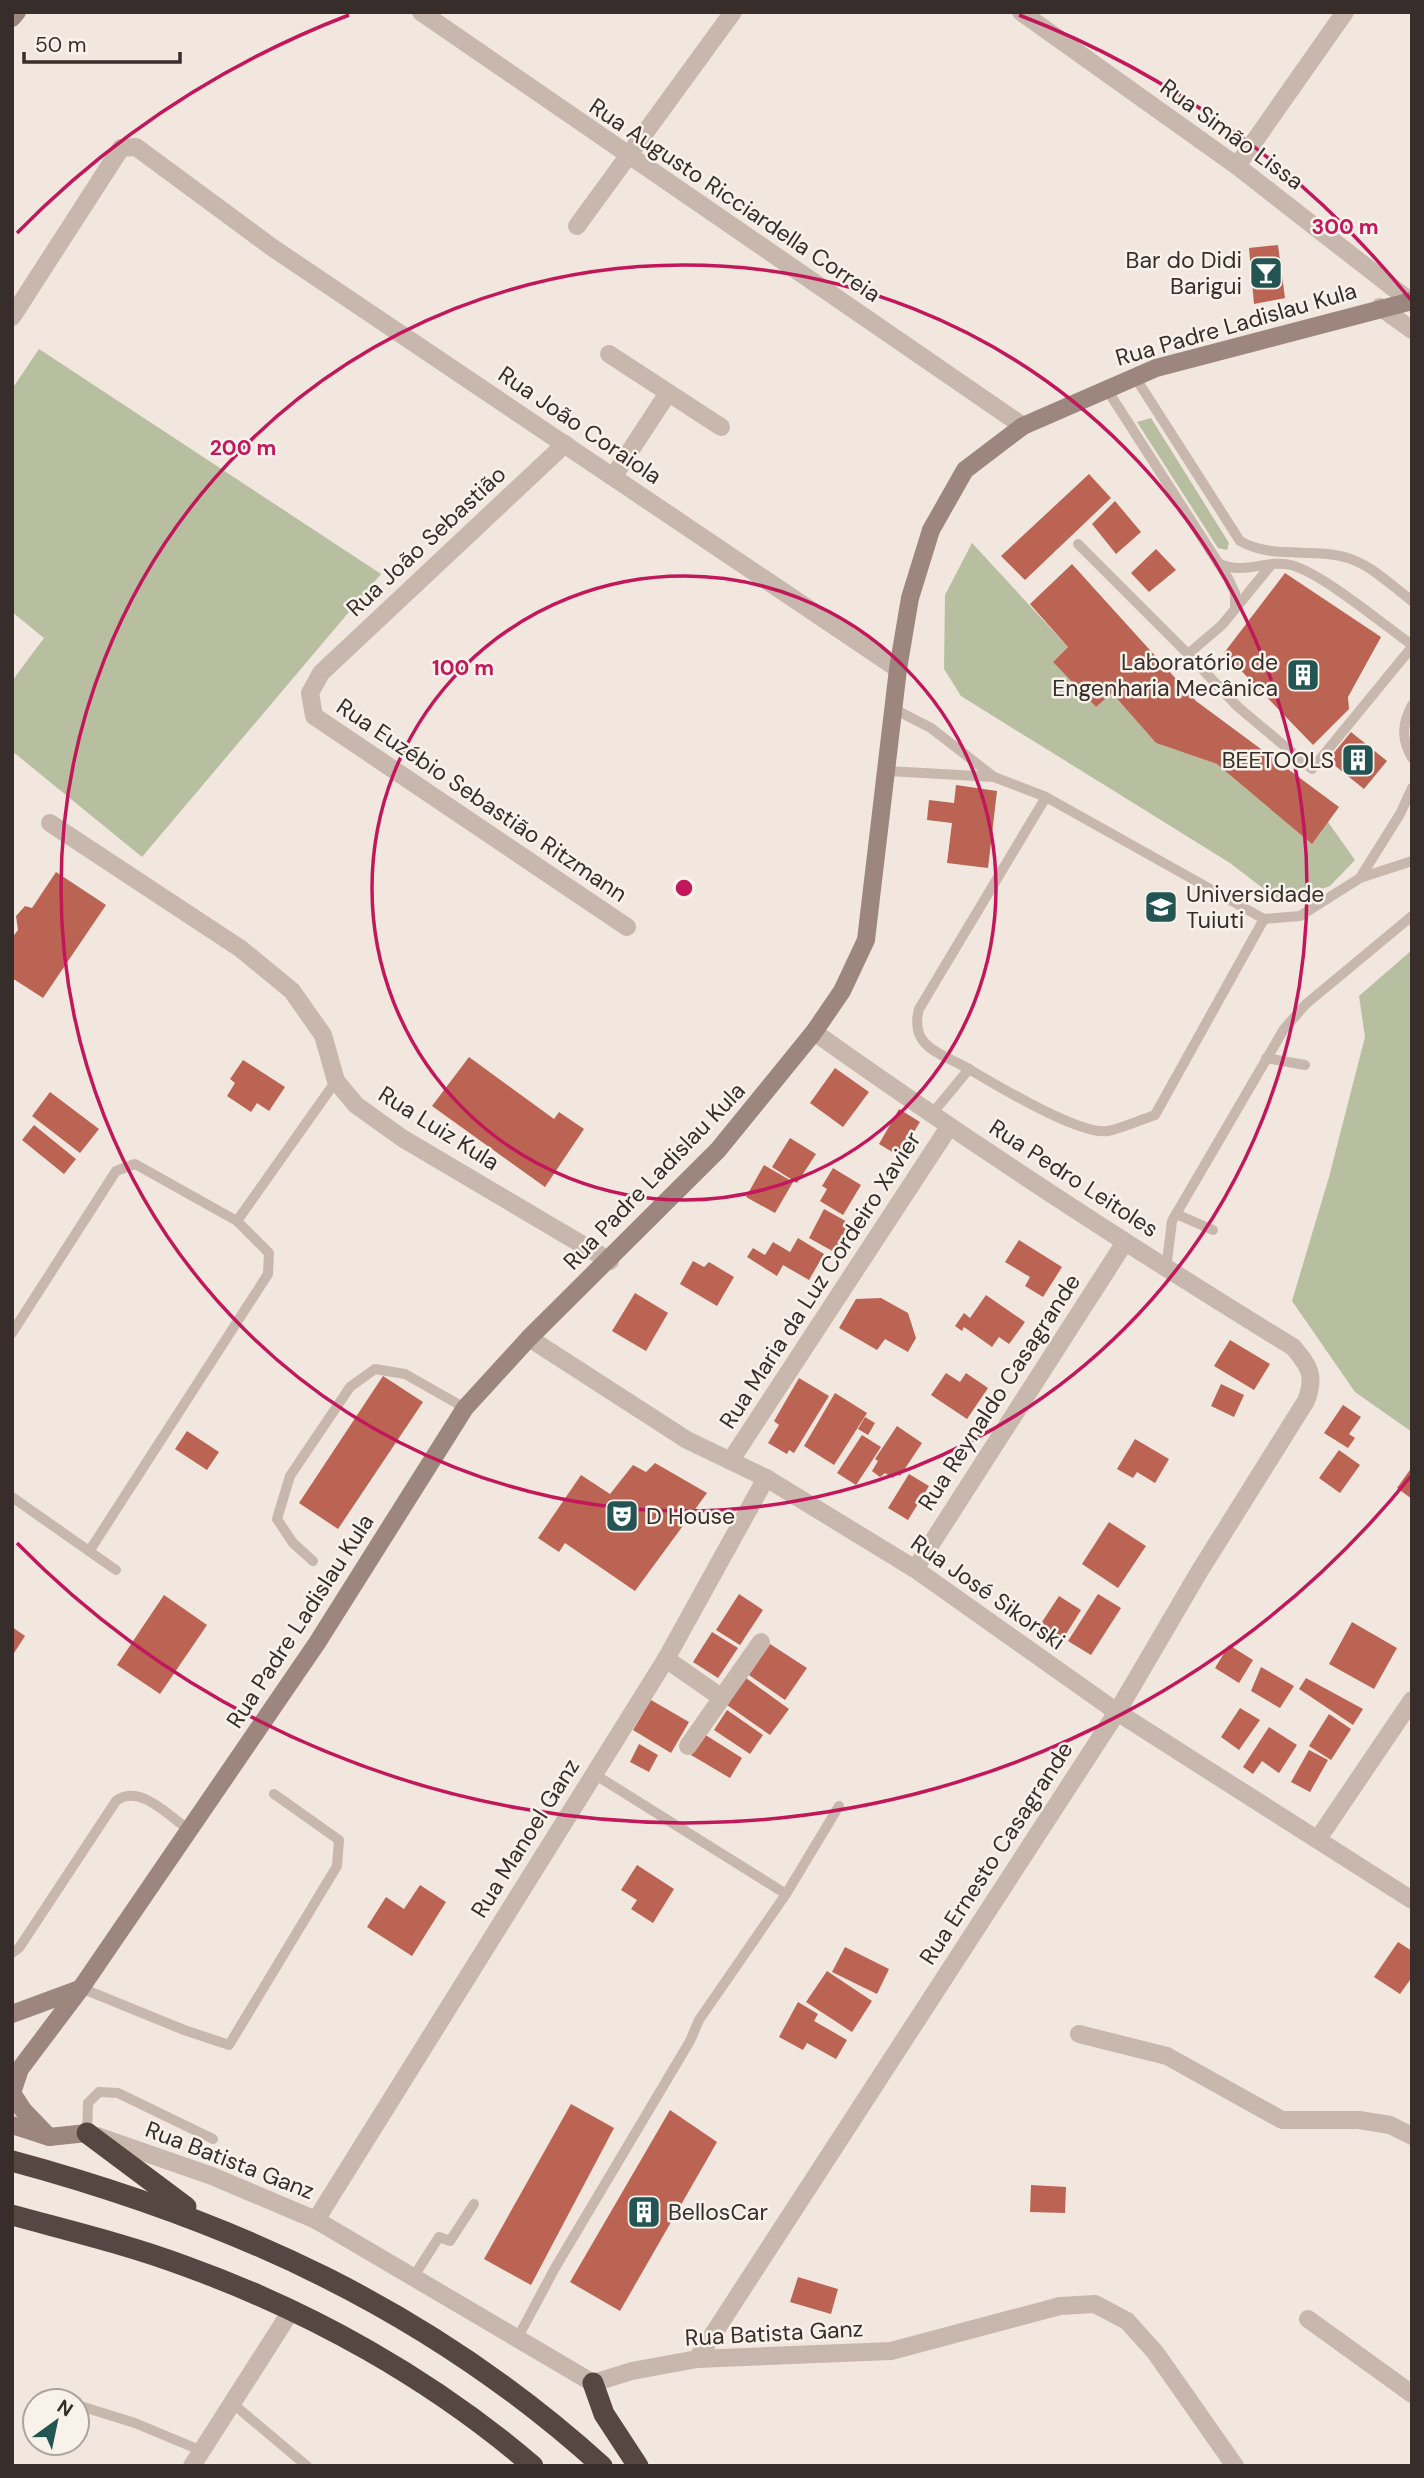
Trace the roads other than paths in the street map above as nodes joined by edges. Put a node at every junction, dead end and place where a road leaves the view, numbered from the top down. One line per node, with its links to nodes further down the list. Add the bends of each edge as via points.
1 (17, 12): 6 (street)
2 (421, 12): 7 (street, Rua Augusto Ricciardella Correia)
3 (733, 12): 7 (street)
4 (1021, 12): 8 (street, Rua Simão Lissa)
5 (1345, 12): 8 (street)
6 (12, 18)
7 (626, 156): 9 (street); 18 (street, Rua Augusto Ricciardella Correia)
8 (1237, 166): 10 (street, Rua Simão Lissa)
9 (577, 226)
10 (1411, 301): 11 (street, Rua Padre Ladislau Kula)
11 (1381, 307): 13 (street); 15 (street, Rua Padre Ladislau Kula)
12 (12, 317): 20 (street, Rua João Coraiola, via 121,148 136,147)
13 (1412, 330)
14 (609, 354): 17 (street)
15 (1135, 377): 16 (street, Rua Padre Ladislau Kula); 25 (lane, via 1240,541 1262,550 1346,557)
16 (1106, 388): 18 (street, Rua Padre Ladislau Kula); 23 (lane)
17 (668, 393): 19 (street); 21 (street)
18 (1023, 426): 29 (street, Rua Padre Ladislau Kula, via 965,470 931,530 910,598)
19 (721, 427)
20 (565, 444): 21 (street, Rua João Coraiola); 30 (street, Rua João Sebastião)
21 (613, 477): 29 (street, Rua João Coraiola)
22 (1078, 544): 28 (lane)
23 (1218, 563): 24 (lane, via 1240,570); 26 (lane, via 1235,593)
24 (1271, 565): 26 (lane); 27 (lane, via 1295,566 1338,591)
25 (1412, 601)
26 (1235, 606): 28 (lane, via 1222,625)
27 (1412, 646): 28 (lane, via 1312,769 1238,707)
28 (1188, 654)
29 (898, 669): 32 (street, Rua Padre Ladislau Kula)
30 (321, 673): 43 (street, Rua Euzébio Sebastião Ritzmann, via 310,693 314,716)
31 (1412, 705): 33 (lane, via 1403,724 1404,742)
32 (894, 709): 34 (street, Rua Padre Ladislau Kula); 35 (lane, via 931,728)
33 (1412, 758)
34 (888, 771): 35 (lane); 44 (street, Rua Padre Ladislau Kula, via 866,940 842,991)
35 (993, 776): 37 (lane)
36 (1412, 788): 40 (lane)
37 (1046, 797): 42 (lane); 47 (lane, via 919,1009 914,1027 918,1038)
38 (50, 823): 48 (street, Rua Luiz Kula, via 241,949 292,991 323,1035)
39 (1412, 861): 40 (lane)
40 (1360, 878): 42 (lane, via 1300,916)
41 (1412, 916): 45 (lane, via 1306,1004)
42 (1264, 919): 47 (lane, via 1155,1115 1107,1131 1091,1131)
43 (627, 928)
44 (814, 1032): 49 (street, Rua Pedro Leitoles); 55 (street, Rua Padre Ladislau Kula, via 718,1150)
45 (1266, 1058): 46 (lane); 51 (lane)
46 (1305, 1065)
47 (969, 1069): 49 (lane)
48 (336, 1081): 52 (lane); 55 (street, Rua Luiz Kula, via 356,1105 402,1138)
49 (931, 1115): 50 (street, Rua Pedro Leitoles)
50 (949, 1127): 54 (street, Rua Pedro Leitoles); 61 (street, Rua Maria da Luz Cordeiro Xavier)
51 (1176, 1213): 53 (lane); 56 (lane)
52 (237, 1221): 57 (lane, via 135,1164 116,1171); 64 (lane, via 269,1253 268,1274)
53 (1213, 1230)
54 (1125, 1242): 56 (street, Rua Pedro Leitoles); 66 (street, Rua Reynaldo Casagrande)
55 (610, 1261): 58 (street, Rua Padre Ladislau Kula)
56 (1166, 1269): 59 (street, Rua Pedro Leitoles, via 1293,1347)
57 (12, 1333)
58 (529, 1338): 60 (street, Rua Padre Ladislau Kula); 61 (street, Rua José Sikorski, via 687,1440)
59 (1307, 1363): 72 (street, Rua Ernesto Casagrande, via 1313,1384 1306,1401)
60 (465, 1408): 65 (lane, via 405,1374 375,1369 350,1387 290,1476 276,1518); 77 (street, Rua Padre Ladislau Kula, via 317,1643)
61 (731, 1460): 62 (street, Rua José Sikorski)
62 (766, 1478): 66 (street, Rua José Sikorski); 69 (street, Rua Manoel Ganz)
63 (12, 1497): 64 (lane)
64 (90, 1550): 67 (lane)
65 (313, 1561)
66 (915, 1569): 72 (street, Rua José Sikorski)
67 (116, 1570)
68 (761, 1642): 70 (street)
69 (667, 1659): 70 (street); 74 (street, Rua Manoel Ganz)
70 (722, 1698): 73 (street)
71 (1412, 1700): 78 (street)
72 (1117, 1712): 78 (street, Rua José Sikorski); 99 (street, Rua Ernesto Casagrande)
73 (688, 1746)
74 (594, 1774): 79 (lane); 93 (street, Rua Manoel Ganz)
75 (274, 1794): 82 (lane, via 338,1840 337,1866 229,2045)
76 (839, 1806): 79 (lane)
77 (189, 1830): 81 (lane, via 136,1794 124,1795); 82 (street, Rua Padre Ladislau Kula)
78 (1318, 1839): 80 (street, Rua José Sikorski)
79 (786, 1894): 98 (lane, via 699,2020)
80 (1412, 1900)
81 (12, 1953)
82 (81, 1988): 83 (street); 88 (street, Rua Padre Ladislau Kula, via 20,2069 12,2093)
83 (12, 2014)
84 (1079, 2034): 87 (street, via 1167,2056 1282,2120 1359,2120 1390,2125)
85 (12, 2125): 88 (street)
86 (87, 2133): 88 (street); 89 (lane, via 88,2103 99,2092 118,2093); 93 (street, Rua Batista Ganz, via 212,2176); 94 (highway)
87 (1412, 2136)
88 (48, 2137)
89 (213, 2139)
90 (12, 2161): 94 (highway)
91 (474, 2204): 95 (lane, via 450,2241 439,2237)
92 (12, 2215): 96 (highway, via 186,2266)
93 (316, 2220): 95 (street, Rua Batista Ganz)
94 (204, 2221): 107 (highway, via 282,2255 391,2313 494,2380)
95 (414, 2276): 98 (street, Rua Batista Ganz)
96 (291, 2311): 102 (street); 106 (highway, via 405,2373)
97 (1308, 2319): 101 (street)
98 (517, 2339): 100 (street, Rua Batista Ganz)
99 (697, 2359): 100 (street, Rua Batista Ganz, via 632,2371); 109 (street, Rua Batista Ganz, via 891,2351 1060,2306 1095,2304 1126,2321 1155,2353)
100 (593, 2384): 108 (highway, via 604,2414)
101 (1412, 2394)
102 (232, 2403): 104 (street); 105 (lane)
103 (91, 2409): 104 (lane, via 135,2423)
104 (197, 2458)
105 (307, 2466)
106 (533, 2466)
107 (602, 2466)
108 (638, 2466)
109 (1235, 2466)

